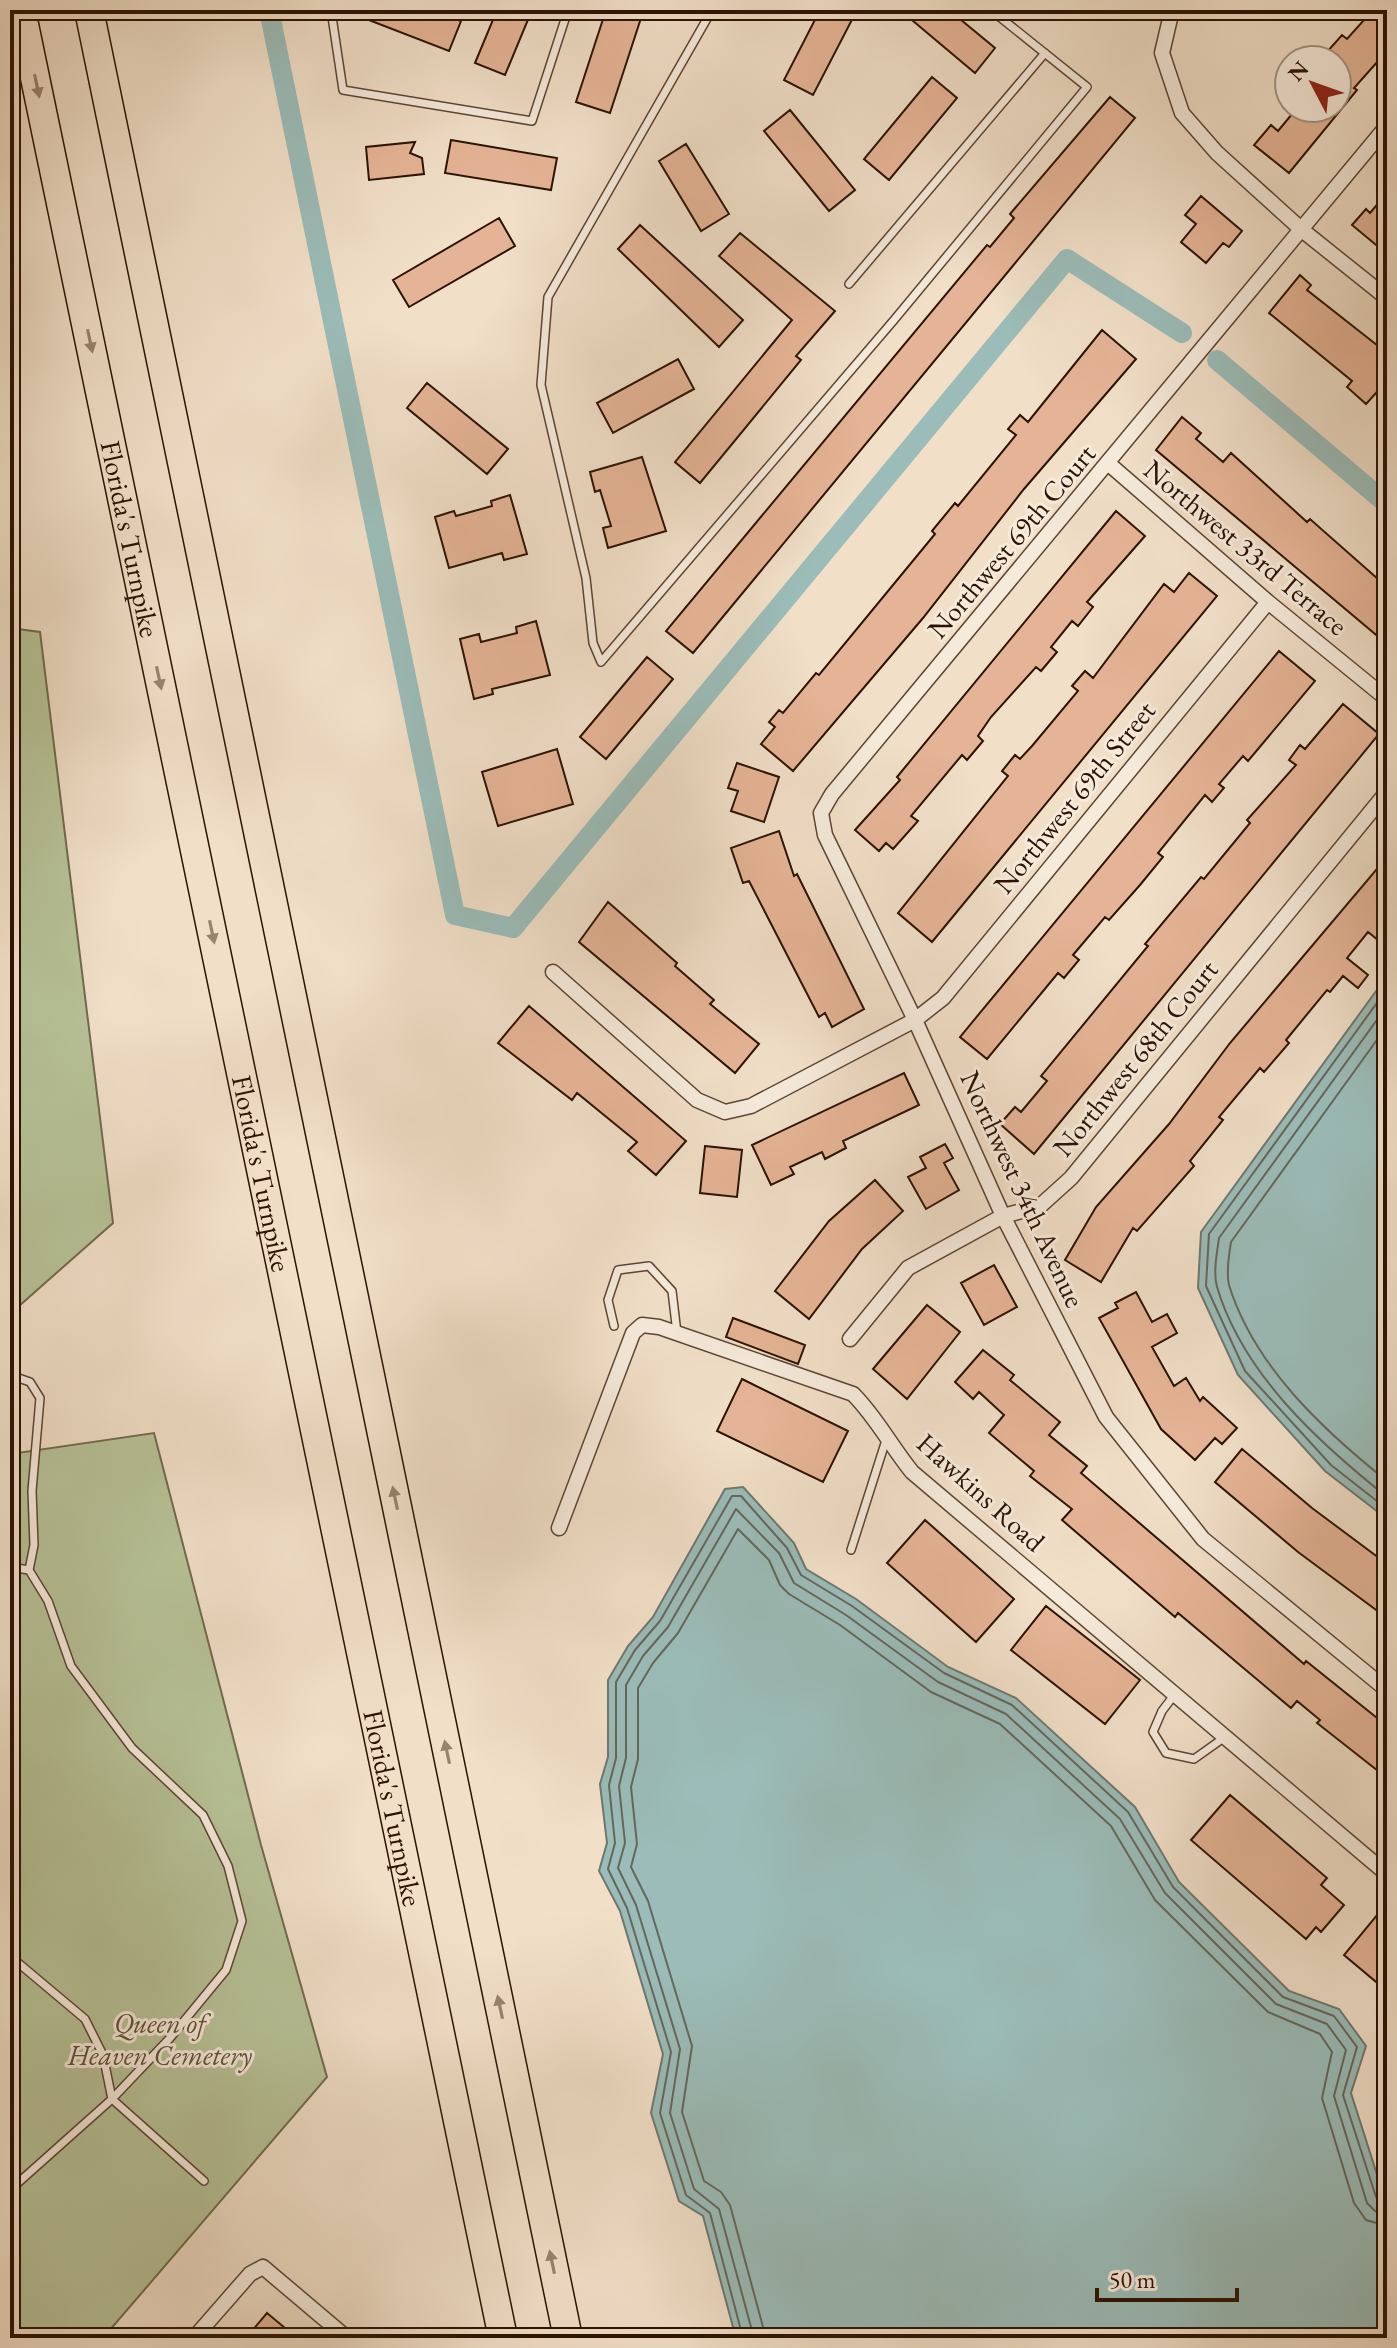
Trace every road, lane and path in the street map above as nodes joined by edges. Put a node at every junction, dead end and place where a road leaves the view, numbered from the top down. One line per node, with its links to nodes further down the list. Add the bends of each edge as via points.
1 (21, 10): 39 (highway, Florida's Turnpike, one-way to 39)
2 (89, 10): 40 (highway, one-way to 2)
3 (331, 10): 4 (lane, via 343,90 532,121)
4 (568, 10)
5 (712, 10): 8 (lane, via 548,297 541,385 601,662 1087,87)
6 (991, 10): 8 (lane)
7 (1172, 10): 10 (street, via 1162,53 1182,113 1217,153)
8 (1045, 53): 11 (lane)
9 (1387, 126): 10 (street, Northwest 69th Court)
10 (1302, 230): 12 (street); 13 (street, Northwest 69th Court)
11 (849, 284)
12 (1387, 298)
13 (1109, 464): 14 (street, Northwest 33rd Terrace); 18 (street, Northwest 69th Court, via 821,813 825,835)
14 (1268, 602): 15 (street, Northwest 33rd Terrace); 18 (street, Northwest 69th Street, via 943,998)
15 (1387, 699)
16 (1387, 792): 19 (street, Northwest 68th Court, via 1071,1178 1040,1206)
17 (553, 972): 18 (street, via 697,1100 725,1112 751,1106)
18 (915, 1020): 19 (street, Northwest 34th Avenue)
19 (1003, 1216): 22 (street, Northwest 68th Court, via 908,1268); 29 (street, Northwest 34th Avenue, via 1106,1417 1203,1539)
20 (614, 1326): 21 (lane, via 608,1300 618,1270 649,1266 672,1291)
21 (677, 1333): 24 (street, Hawkins Road, via 853,1394 873,1413); 25 (street, Hawkins Road, via 642,1325 633,1333)
22 (850, 1339)
23 (10, 1375): 28 (lane, via 30,1382 40,1398)
24 (886, 1440): 26 (lane); 30 (street, Hawkins Road, via 912,1472)
25 (559, 1528)
26 (851, 1550)
27 (10, 1567): 28 (lane)
28 (29, 1570): 34 (lane, via 48,1601 71,1666 132,1748 203,1815 228,1866 242,1921 226,1970)
29 (1387, 1690)
30 (1175, 1694): 31 (street, Hawkins Road); 31 (lane, via 1153,1732 1166,1753 1194,1759)
31 (1225, 1737): 32 (street, Hawkins Road)
32 (1387, 1874)
33 (10, 1956): 34 (lane, via 85,2019 103,2055)
34 (112, 2099): 35 (lane); 36 (lane)
35 (204, 2181)
36 (10, 2190)
37 (194, 2338): 38 (street, via 250,2274 263,2267)
38 (347, 2338)
39 (503, 2338)
40 (568, 2338)

